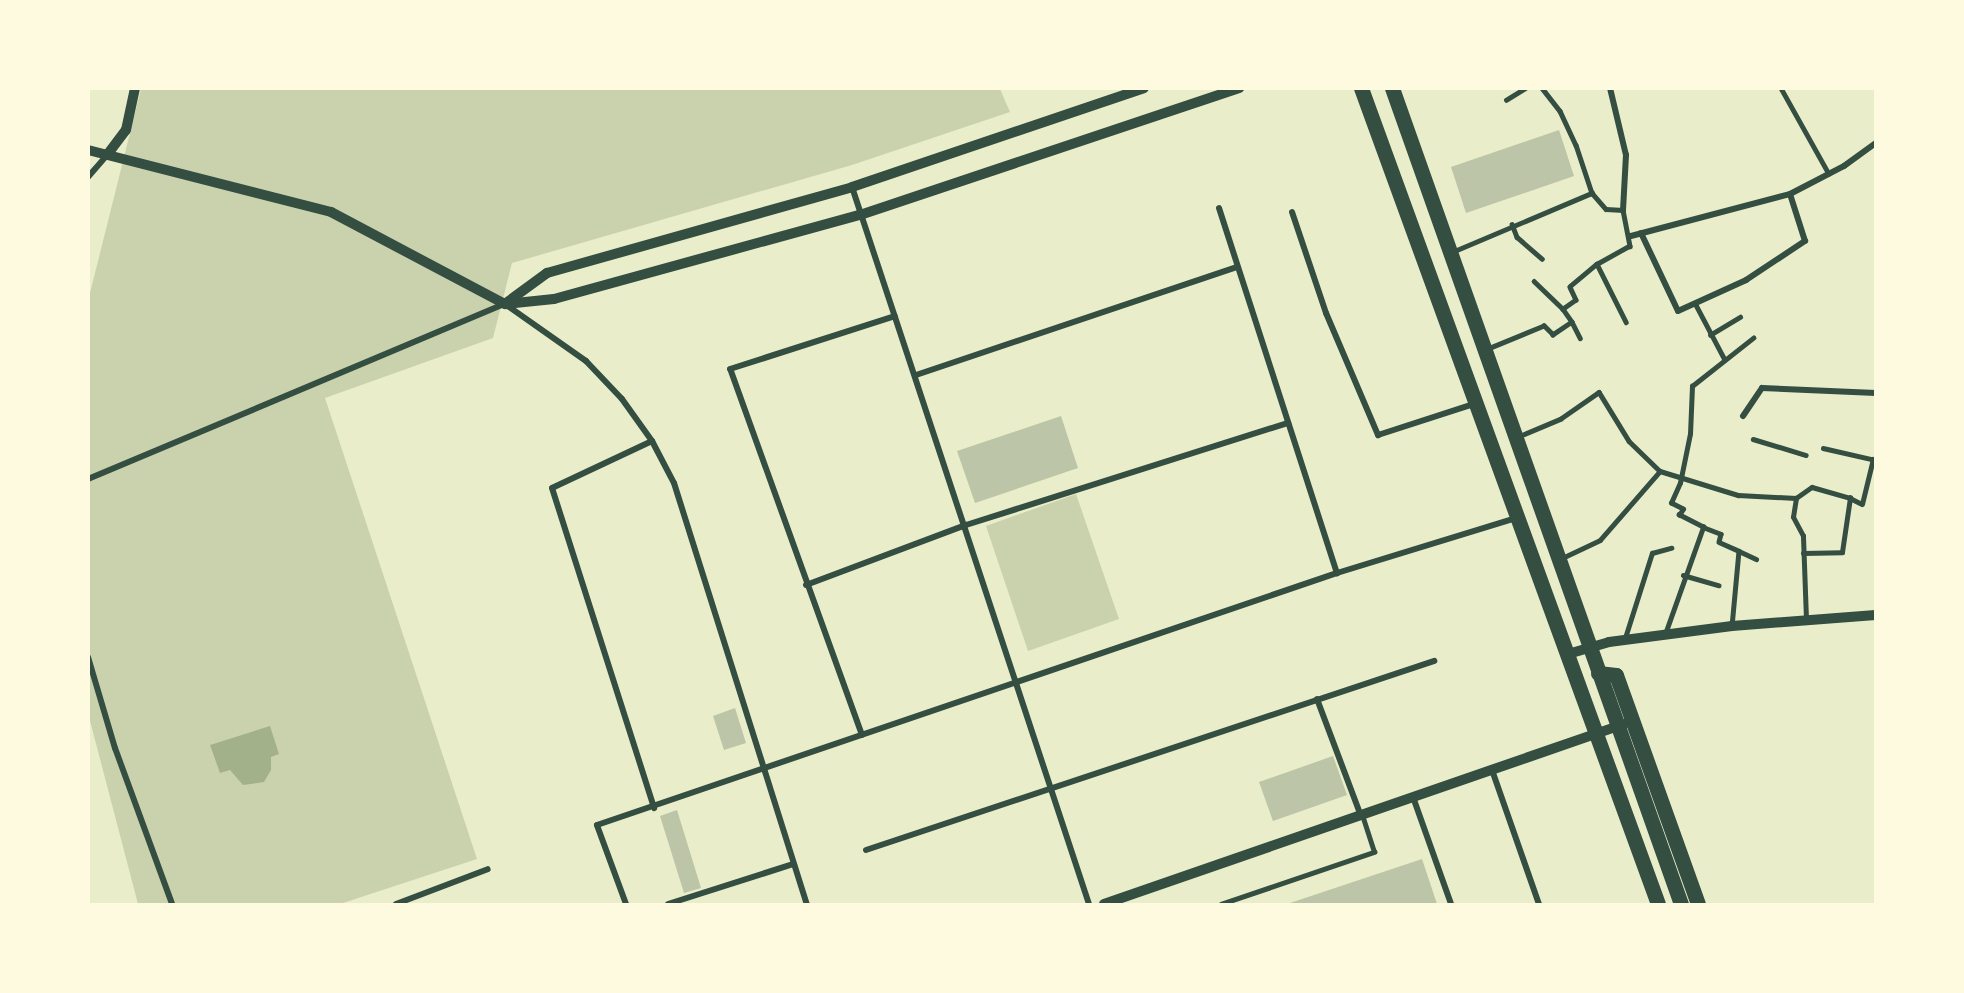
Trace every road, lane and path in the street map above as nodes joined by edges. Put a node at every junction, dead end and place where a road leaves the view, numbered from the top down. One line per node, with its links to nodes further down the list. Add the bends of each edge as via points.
1 (135, 88): 13 (street, via 126,130)
2 (1144, 88): 16 (street)
3 (1239, 88): 22 (street)
4 (1361, 88): 45 (main road)
5 (1392, 88): 26 (main road)
6 (1525, 88): 10 (lane)
7 (1542, 88): 17 (lane, via 1560,111)
8 (1610, 88): 20 (street, via 1626,155)
9 (1781, 88): 14 (lane)
10 (1506, 100)
11 (1874, 147): 14 (street)
12 (88, 150): 13 (street)
13 (107, 155): 15 (street); 32 (street, via 331,212)
14 (1829, 174): 18 (street)
15 (88, 177)
16 (852, 187): 22 (street); 32 (street, via 548,273)
17 (1592, 193): 20 (lane, via 1606,209); 23 (lane)
18 (1790, 194): 24 (street); 31 (street, via 1805,241 1746,280)
19 (1218, 208): 29 (street)
20 (1623, 210): 25 (lane)
21 (1292, 212): 45 (street, via 1326,313 1378,435)
22 (860, 215): 32 (street, via 554,299); 34 (street)
23 (1512, 225): 26 (lane); 27 (lane, via 1517,237)
24 (1641, 233): 25 (street); 31 (street, via 1678,311)
25 (1631, 236): 28 (lane, via 1630,246)
26 (1449, 253): 41 (main road)
27 (1542, 259)
28 (1597, 264): 33 (lane, via 1570,287 1576,300); 37 (lane)
29 (1237, 267): 43 (street); 47 (street)
30 (1534, 281): 33 (lane)
31 (1695, 303): 38 (lane)
32 (506, 304): 50 (street, via 586,361 622,399); 56 (street)
33 (1563, 309): 36 (lane)
34 (895, 316): 43 (street); 69 (street, via 730,369)
35 (1740, 317): 38 (lane)
36 (1572, 322): 39 (lane); 41 (lane, via 1553,335 1544,326)
37 (1626, 322)
38 (1710, 335): 42 (lane)
39 (1580, 338)
40 (1753, 338): 42 (lane)
41 (1484, 351): 48 (main road)
42 (1725, 360): 55 (lane, via 1692,386 1690,434)
43 (916, 375): 60 (street)
44 (1875, 393): 46 (street, via 1762,388)
45 (1476, 404): 59 (main road)
46 (1743, 416)
47 (1288, 423): 60 (street); 67 (street)
48 (1515, 438): 54 (lane, via 1560,419 1599,392 1629,441); 66 (main road)
49 (1753, 439): 52 (lane)
50 (652, 441): 87 (street, via 674,483); 91 (street, via 552,488)
51 (1823, 448): 53 (lane)
52 (1806, 455)
53 (1874, 459): 58 (lane, via 1862,504)
54 (1660, 471): 55 (lane); 66 (lane, via 1600,540)
55 (1680, 477): 57 (lane, via 1738,495); 61 (lane, via 1671,503 1683,509 1679,515)
56 (88, 479)
57 (1796, 498): 58 (lane, via 1812,488); 64 (lane, via 1793,517 1803,536)
58 (1850, 498): 64 (lane, via 1842,552)
59 (1516, 518): 67 (street); 77 (main road)
60 (966, 525): 69 (street); 81 (street)
61 (1703, 526): 63 (lane, via 1721,534 1719,542); 68 (lane)
62 (1671, 548): 75 (lane, via 1652,553)
63 (1739, 552): 65 (lane); 73 (lane)
64 (1803, 553): 72 (lane)
65 (1756, 559)
66 (1558, 560): 76 (main road, via 1581,626)
67 (1337, 573): 81 (street)
68 (1683, 575): 70 (lane); 74 (lane)
69 (806, 585): 86 (street)
70 (1719, 585)
71 (1875, 615): 72 (street)
72 (1806, 619): 73 (street)
73 (1732, 626): 74 (street)
74 (1664, 635): 75 (street)
75 (1624, 641): 76 (street)
76 (1593, 645): 77 (street); 80 (main road)
77 (1568, 654): 85 (main road)
78 (88, 657): 98 (street, via 115,748)
79 (1434, 661): 82 (street)
80 (1598, 673): 83 (main road, via 1616,675); 84 (main road)
81 (1013, 683): 86 (street); 89 (street)
82 (1317, 699): 89 (street); 92 (street)
83 (1632, 721): 84 (street); 93 (main road)
84 (1616, 727): 85 (street); 93 (main road)
85 (1597, 733): 88 (street); 108 (main road)
86 (862, 735): 87 (street)
87 (764, 769): 91 (street); 95 (street)
88 (1491, 769): 90 (street); 107 (street)
89 (1052, 790): 94 (street); 103 (street)
90 (1413, 797): 92 (street); 106 (street)
91 (654, 808): 100 (street, via 597,825)
92 (1362, 816): 104 (street); 105 (lane, via 1374,852)
93 (1662, 827): 97 (main road)
94 (866, 850)
95 (793, 864): 101 (street); 102 (street)
96 (488, 869): 99 (street)
97 (1689, 903)
98 (172, 904)
99 (396, 904)
100 (626, 904)
101 (668, 904)
102 (807, 904)
103 (1089, 904)
104 (1104, 904)
105 (1221, 904)
106 (1451, 904)
107 (1539, 904)
108 (1658, 904)

